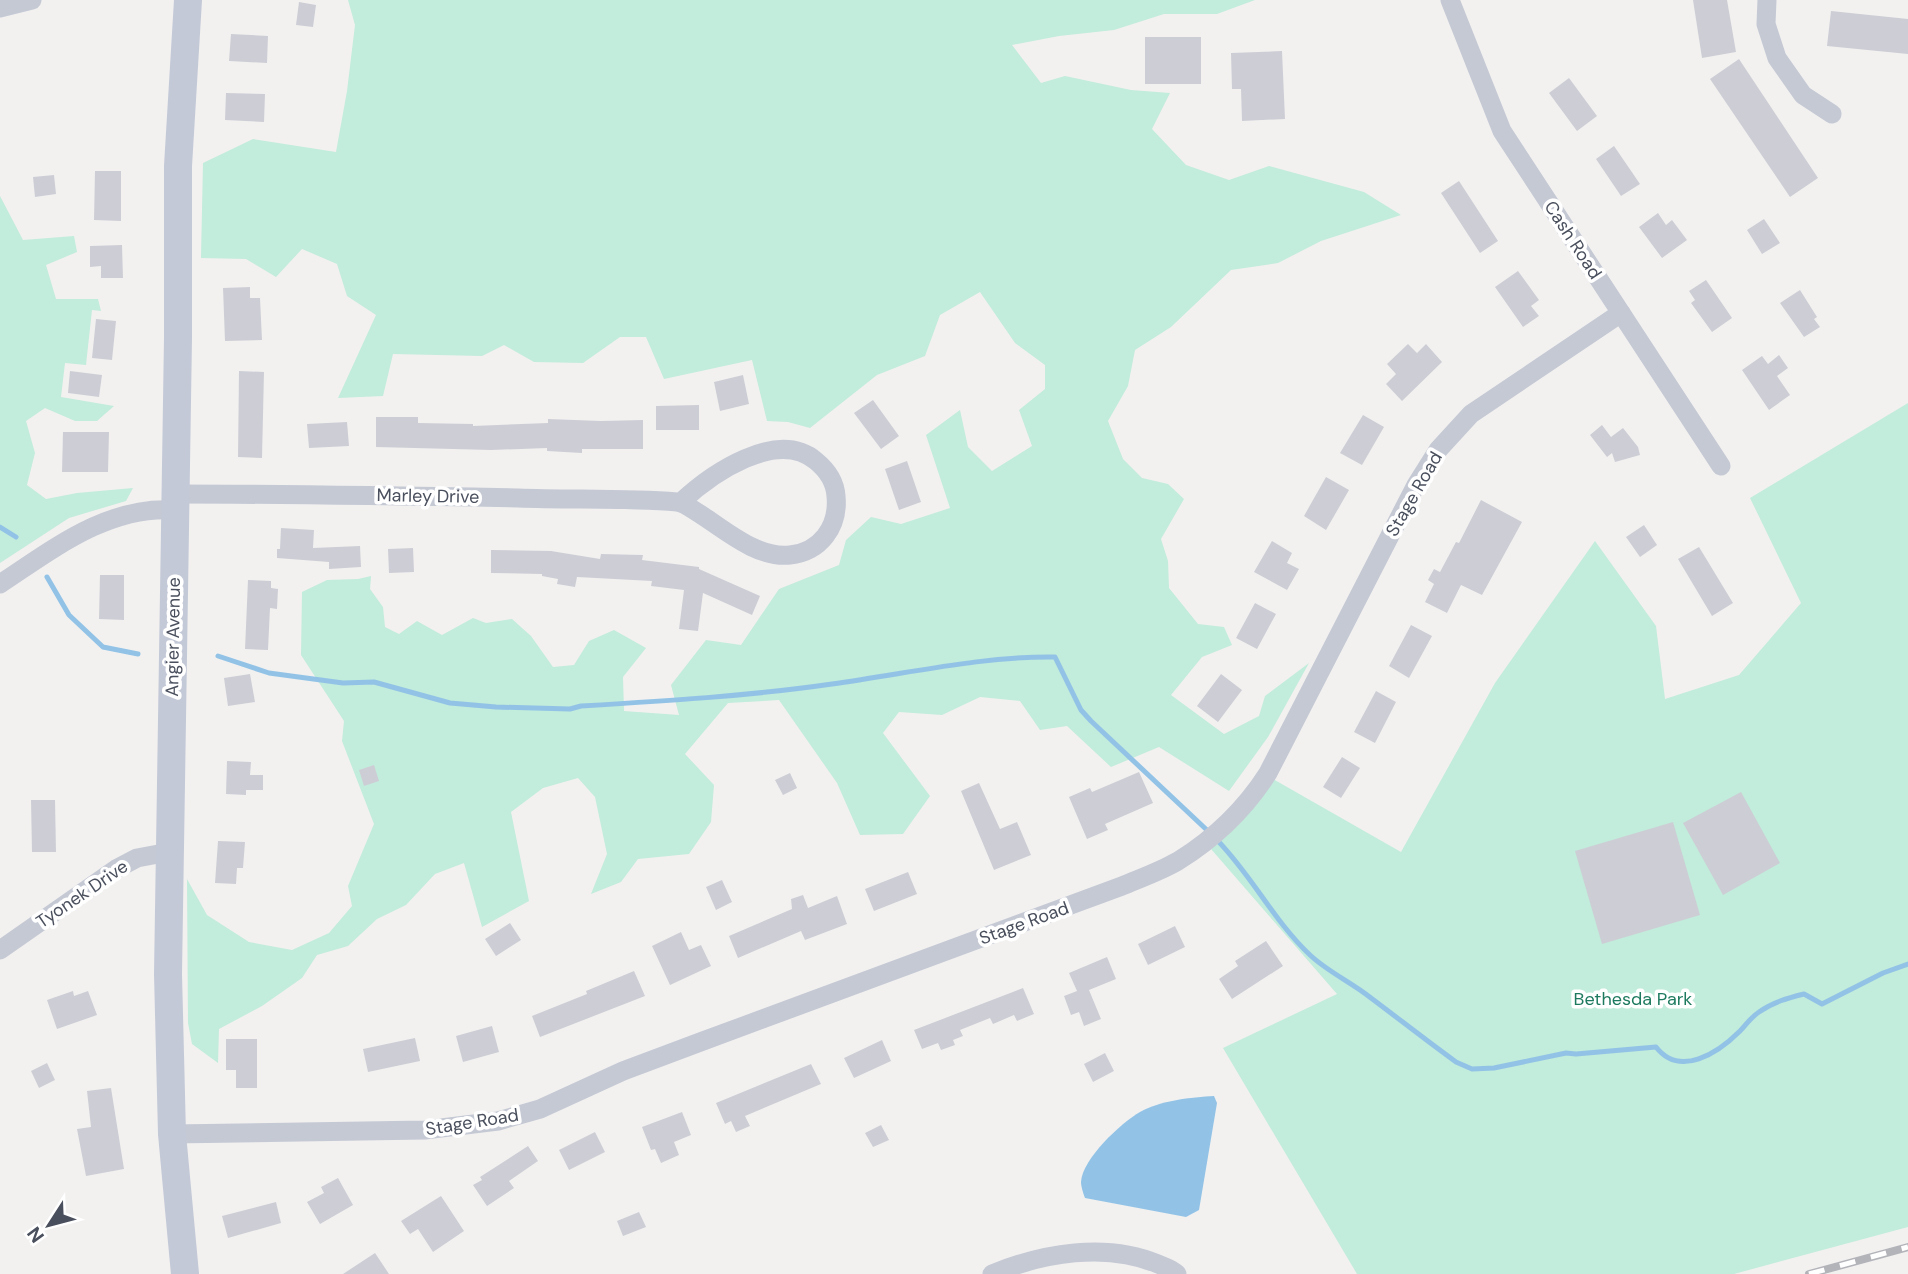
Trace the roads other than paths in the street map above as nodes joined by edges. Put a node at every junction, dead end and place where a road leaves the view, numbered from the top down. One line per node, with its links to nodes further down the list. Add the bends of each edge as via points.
1 (33, 0): 5 (street)
2 (188, 0): 9 (main road, Angier Avenue, via 179,144)
3 (1450, 0): 7 (street, Cash Road, via 1502,131)
4 (1767, 0): 6 (street, via 1766,24 1777,58 1803,94)
5 (0, 8)
6 (1832, 114)
7 (1621, 313): 8 (street, Cash Road); 14 (street, Stage Road, via 1471,414 1438,450 1268,773 1221,829 1176,862 1122,887 703,1041 512,1118 425,1130)
8 (1721, 466)
9 (174, 502): 10 (street, Marley Drive, via 335,494); 11 (street, Marley Drive, via 85,530); 12 (main road, Angier Avenue)
10 (681, 502): 10 (street, via 718,472 787,448 802,451 822,466 836,494 836,511 822,542 788,556 737,539)
11 (0, 584)
12 (169, 852): 13 (street, Tyonek Drive, via 152,853 116,869); 14 (main road, Angier Avenue)
13 (0, 950)
14 (172, 1134): 15 (main road, Angier Avenue)
15 (185, 1274)
16 (992, 1274): 17 (street, via 1054,1255 1097,1252 1139,1256)
17 (1177, 1274)

